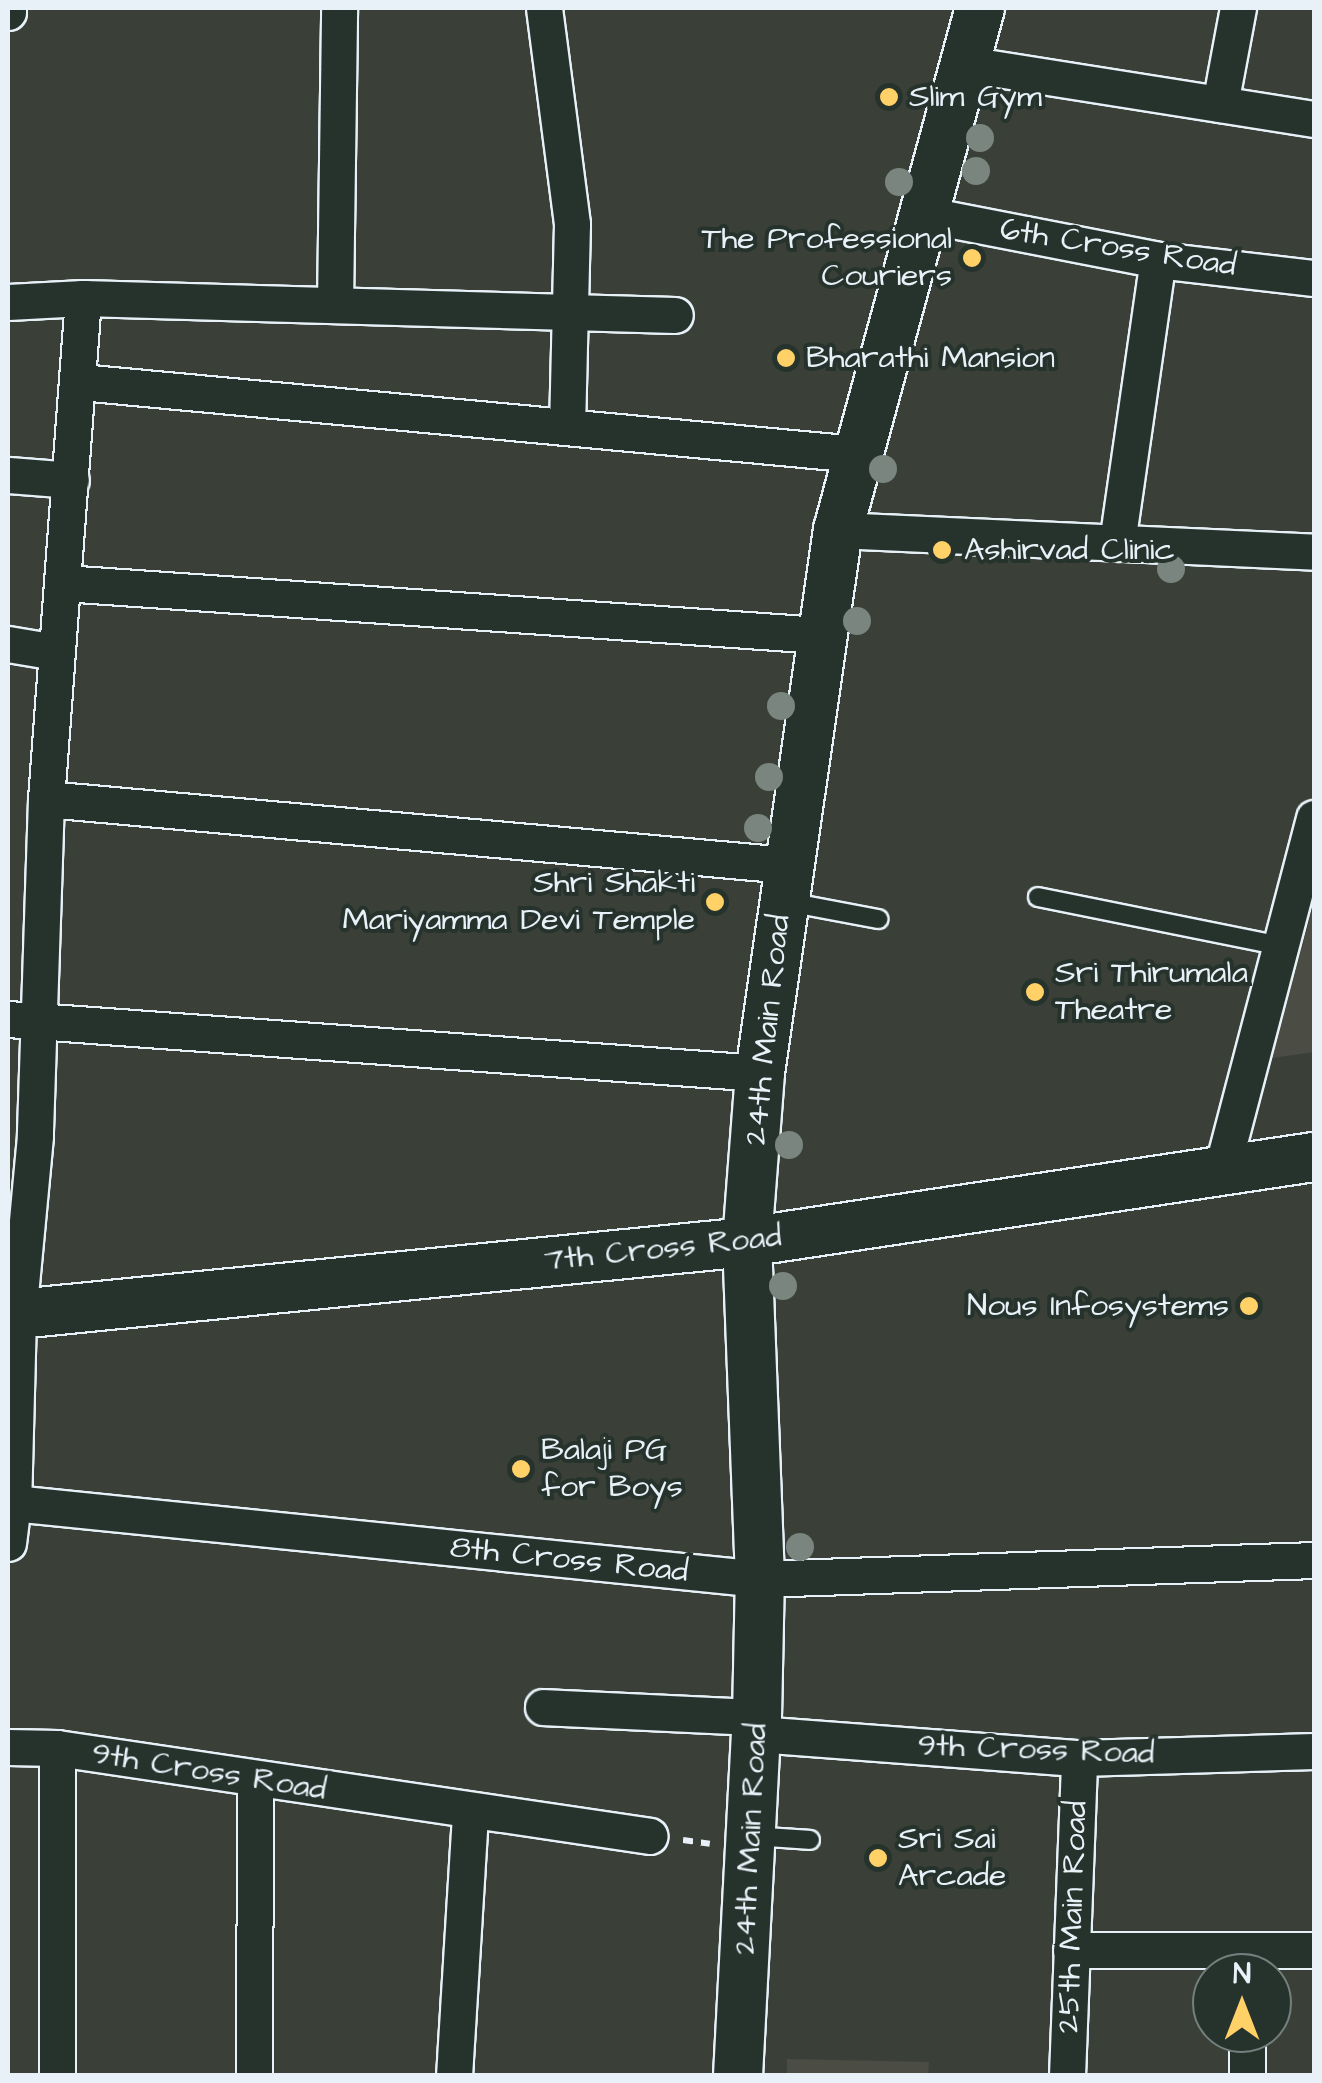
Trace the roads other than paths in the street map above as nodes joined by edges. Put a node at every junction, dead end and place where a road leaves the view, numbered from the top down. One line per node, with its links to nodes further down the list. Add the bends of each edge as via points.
1 (339, 8): 13 (street)
2 (544, 8): 14 (street, via 569,178)
3 (980, 8): 5 (street, 24th Main Road)
4 (1238, 8): 6 (street)
5 (966, 64): 6 (street); 8 (street, 24th Main Road)
6 (1220, 104): 7 (street)
7 (1314, 119)
8 (922, 214): 9 (street, 6th Cross Road); 18 (street, 24th Main Road)
9 (1158, 260): 10 (street, 6th Cross Road); 22 (street)
10 (1314, 278)
11 (83, 298): 12 (street); 13 (street); 16 (street)
12 (8, 302)
13 (335, 305): 14 (street)
14 (569, 312): 15 (street); 17 (street)
15 (674, 314)
16 (80, 382): 17 (street); 20 (street)
17 (567, 423): 18 (street)
18 (856, 454): 21 (street, 24th Main Road)
19 (8, 475): 20 (street)
20 (72, 480): 24 (street)
21 (838, 530): 22 (street); 25 (street, 24th Main Road)
22 (1117, 543): 23 (street)
23 (1314, 552)
24 (63, 583): 25 (street); 27 (street)
25 (820, 635): 30 (street, 24th Main Road)
26 (8, 644): 27 (street)
27 (56, 652): 28 (street)
28 (46, 798): 30 (street); 34 (street)
29 (1314, 818): 33 (street)
30 (785, 883): 32 (lane); 35 (street, 24th Main Road)
31 (1038, 897): 33 (lane)
32 (878, 919)
33 (1281, 946): 38 (street)
34 (24, 1019): 35 (street); 36 (street)
35 (760, 1073): 39 (street, 24th Main Road)
36 (21, 1136): 40 (street)
37 (1314, 1158): 38 (street, 7th Cross Road)
38 (1222, 1169): 39 (street, 7th Cross Road)
39 (747, 1242): 40 (street, 7th Cross Road); 44 (street, 24th Main Road)
40 (13, 1316): 41 (street)
41 (13, 1503): 42 (street); 44 (street, 8th Cross Road)
42 (8, 1543)
43 (1314, 1560): 44 (street, 8th Cross Road)
44 (760, 1579): 46 (street, 24th Main Road)
45 (543, 1707): 46 (street, 9th Cross Road)
46 (757, 1726): 50 (street, 9th Cross Road); 55 (street, 24th Main Road)
47 (8, 1746): 48 (street, 9th Cross Road)
48 (57, 1748): 51 (street, 9th Cross Road); 58 (street)
49 (1314, 1751): 50 (street, 9th Cross Road)
50 (1079, 1758): 56 (street, 25th Main Road)
51 (255, 1778): 52 (street, 9th Cross Road); 59 (street)
52 (470, 1814): 53 (street, 9th Cross Road); 60 (street)
53 (650, 1836)
54 (810, 1840): 55 (lane)
55 (751, 1842): 61 (street, 24th Main Road)
56 (1071, 1950): 57 (street); 62 (street, 25th Main Road)
57 (1192, 1958)
58 (57, 2076)
59 (254, 2076)
60 (454, 2076)
61 (738, 2076)
62 (1067, 2076)

